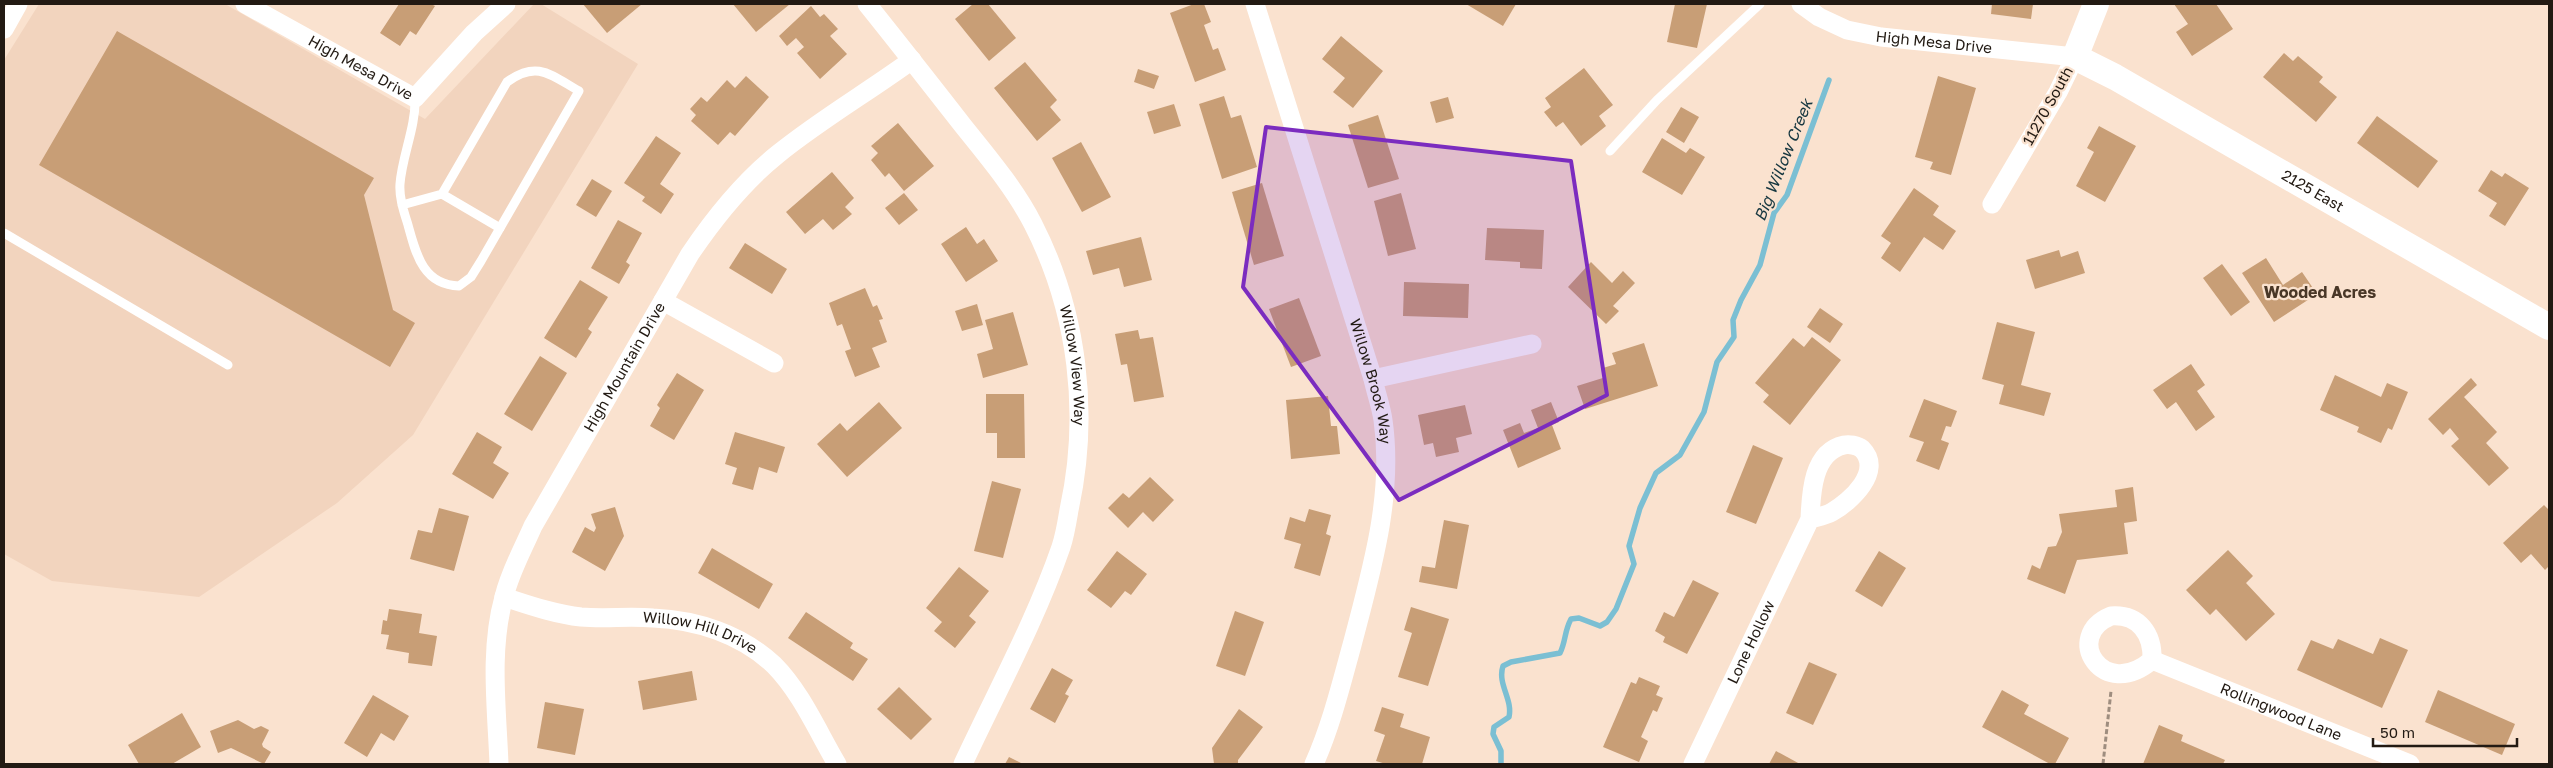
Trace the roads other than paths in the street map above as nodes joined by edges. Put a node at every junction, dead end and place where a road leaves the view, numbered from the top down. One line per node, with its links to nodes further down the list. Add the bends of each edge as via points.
1 (18, 4): 9 (street)
2 (245, 4): 12 (street, High Mesa Drive)
3 (506, 4): 12 (street, High Mesa Drive, via 474,33)
4 (867, 4): 11 (street, Willow View Way)
5 (1255, 4): 24 (street, Willow Brook Way)
6 (1760, 4): 13 (lane, via 1657,100)
7 (1802, 4): 10 (street, High Mesa Drive, via 1819,17 1847,30 1881,37)
8 (2096, 4): 10 (street, 11270 South)
9 (4, 29)
10 (2075, 57): 15 (street, 11270 South); 20 (street, 2125 East, via 2124,82)
11 (912, 60): 19 (street, High Mountain Drive, via 777,154 746,184 716,216); 30 (street, Willow View Way, via 994,165 1033,224 1066,311 1077,367 1080,424 1075,485 1062,546)
12 (414, 98): 16 (lane, via 400,185)
13 (1610, 151)
14 (442, 194): 16 (lane); 17 (lane); 17 (lane, via 507,82 518,74 539,70 564,82 579,91)
15 (1992, 204)
16 (402, 205): 17 (lane, via 420,265 446,286 459,286 471,277)
17 (500, 228)
18 (4, 233): 23 (lane)
19 (663, 301): 22 (street); 26 (street, High Mountain Drive, via 533,526)
20 (2549, 328)
21 (1532, 344): 24 (street)
22 (774, 363)
23 (228, 365)
24 (1373, 379): 31 (street, Willow Brook Way, via 1383,420 1386,463 1381,519 1375,558 1337,697)
25 (1810, 520): 32 (street, Lone Hollow)
26 (504, 597): 28 (street, High Mountain Drive, via 496,662); 29 (street, Willow Hill Drive, via 549,611 580,616 686,620 718,630 748,646 774,666 793,689)
27 (2152, 660): 27 (street, via 2132,673 2111,673 2095,663 2090,654 2091,633 2096,624 2111,616 2129,617 2145,629); 33 (street, Rollingwood Lane)
28 (499, 764)
29 (837, 764)
30 (963, 764)
31 (1314, 764)
32 (1693, 764)
33 (2410, 764)

